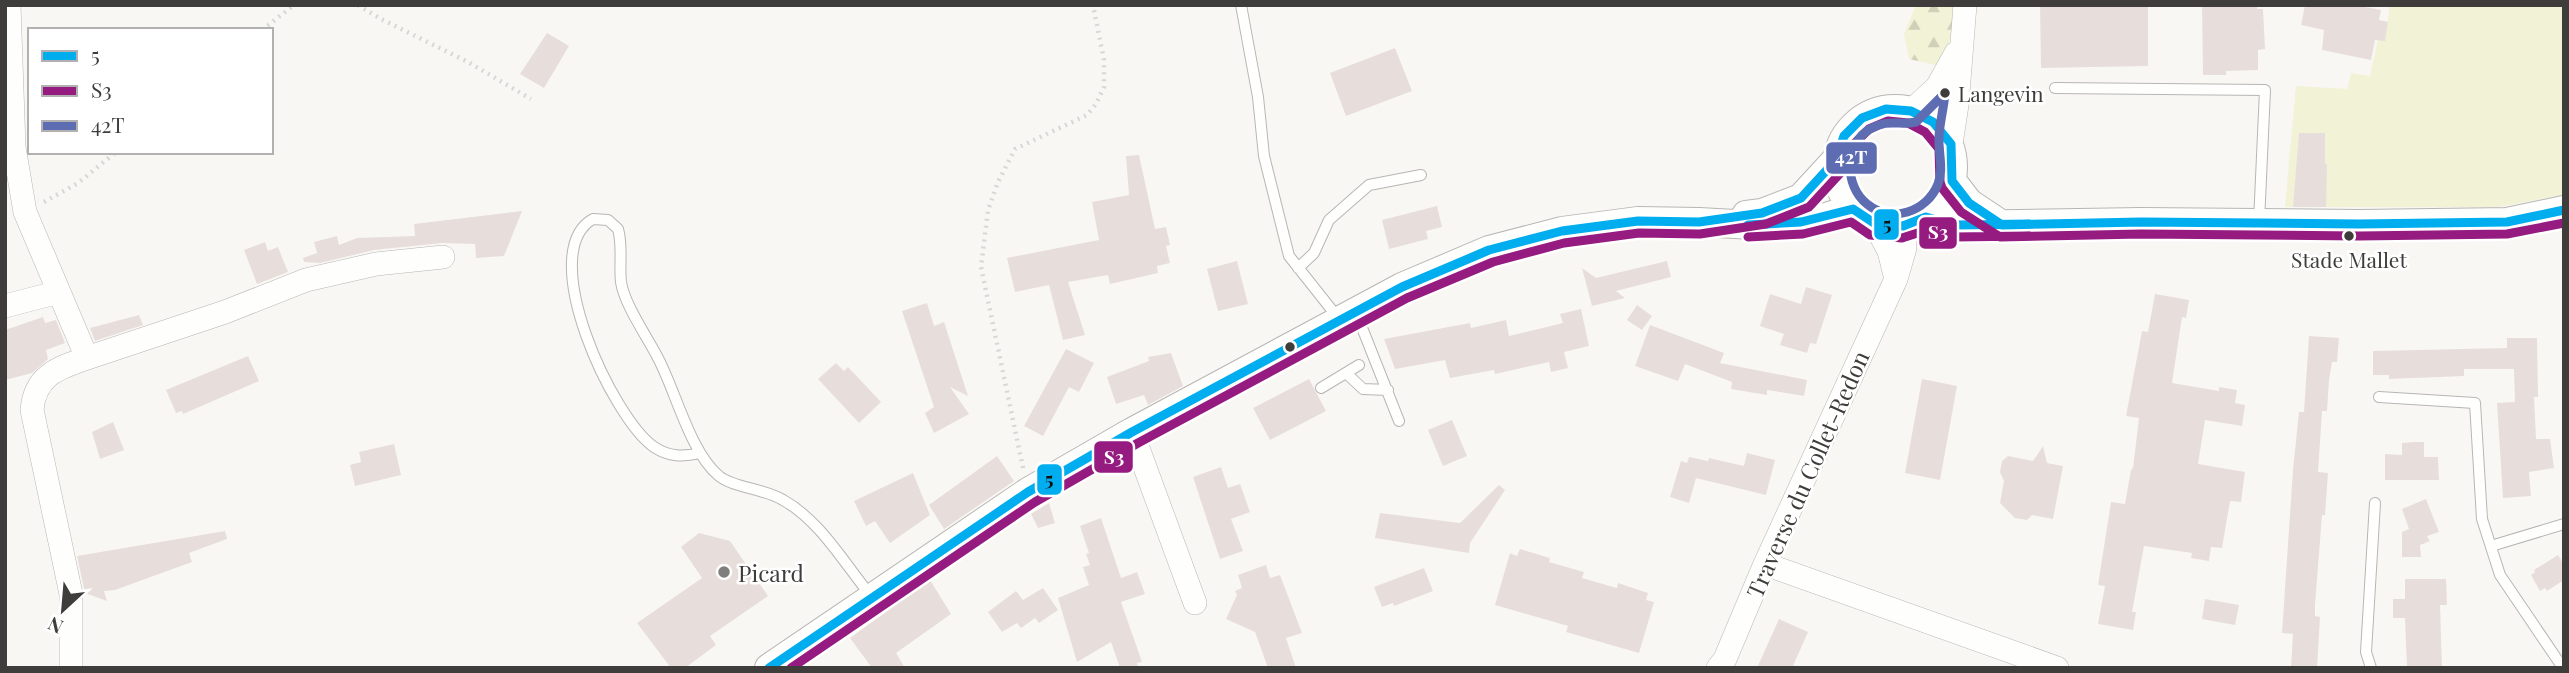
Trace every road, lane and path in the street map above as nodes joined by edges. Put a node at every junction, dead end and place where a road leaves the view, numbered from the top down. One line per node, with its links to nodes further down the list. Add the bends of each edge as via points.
1 (9, 5): 18 (street, via 14,147)
2 (295, 5): 7 (path)
3 (358, 5): 10 (path)
4 (1093, 5): 39 (path, via 1104,60 1104,87 1096,104 1087,114 1016,149 988,209 982,267)
5 (1241, 5): 25 (lane, via 1264,156 1289,256)
6 (1965, 5): 8 (street)
7 (265, 28)
8 (1961, 41): 11 (street, via 1937,87); 12 (street)
9 (2055, 88): 22 (lane, via 2265,90)
10 (531, 99)
11 (1911, 111): 12 (street, via 1933,122); 14 (street, via 1886,109 1862,118 1844,136)
12 (1951, 144): 16 (street)
13 (114, 154): 18 (path, via 78,183)
14 (1836, 160): 19 (street, via 1839,187); 20 (street, via 1801,198 1762,213)
15 (1421, 175): 25 (lane, via 1369,185 1329,220 1314,253)
16 (1952, 181): 21 (street, via 1943,202); 23 (street, via 1969,203)
17 (2564, 210): 22 (street, via 2507,222)
18 (25, 212): 27 (street)
19 (1864, 216): 20 (street, via 1770,226); 21 (street); 26 (street, via 1889,251)
20 (1699, 222): 29 (street, via 1637,221 1562,231 1489,250 1402,287)
21 (1915, 222): 23 (street); 26 (street, Traverse du Collet-Redon)
22 (2259, 222): 23 (street)
23 (2002, 225)
24 (443, 257): 30 (street, via 376,264 306,281)
25 (1298, 268): 29 (lane)
26 (1896, 279): 43 (street, Traverse du Collet-Redon)
27 (59, 292): 28 (street); 30 (street)
28 (5, 306)
29 (1348, 317): 34 (lane); 37 (street)
30 (87, 358): 46 (street, via 52,370 33,396 32,410 71,594)
31 (1359, 365): 32 (lane)
32 (1346, 373): 33 (lane); 34 (lane, via 1363,389)
33 (1321, 388)
34 (1388, 390): 36 (lane)
35 (2379, 397): 42 (lane, via 2474,403 2482,519)
36 (1399, 421)
37 (1132, 432): 39 (street); 45 (street)
38 (700, 453): 38 (lane, via 621,284 618,229 608,219 593,219 578,237 572,277 578,312 595,358 645,440 668,454); 44 (lane, via 726,480 770,493 799,511)
39 (1028, 492): 44 (street)
40 (2375, 503): 50 (lane, via 2366,652)
41 (2564, 524): 42 (lane)
42 (2491, 546): 51 (lane, via 2500,575)
43 (1765, 564): 48 (street, Traverse du Collet-Redon); 49 (street)
44 (872, 597): 47 (street)
45 (1195, 603)
46 (71, 668)
47 (769, 668)
48 (1718, 668)
49 (2057, 668)
50 (2371, 668)
51 (2563, 668)

